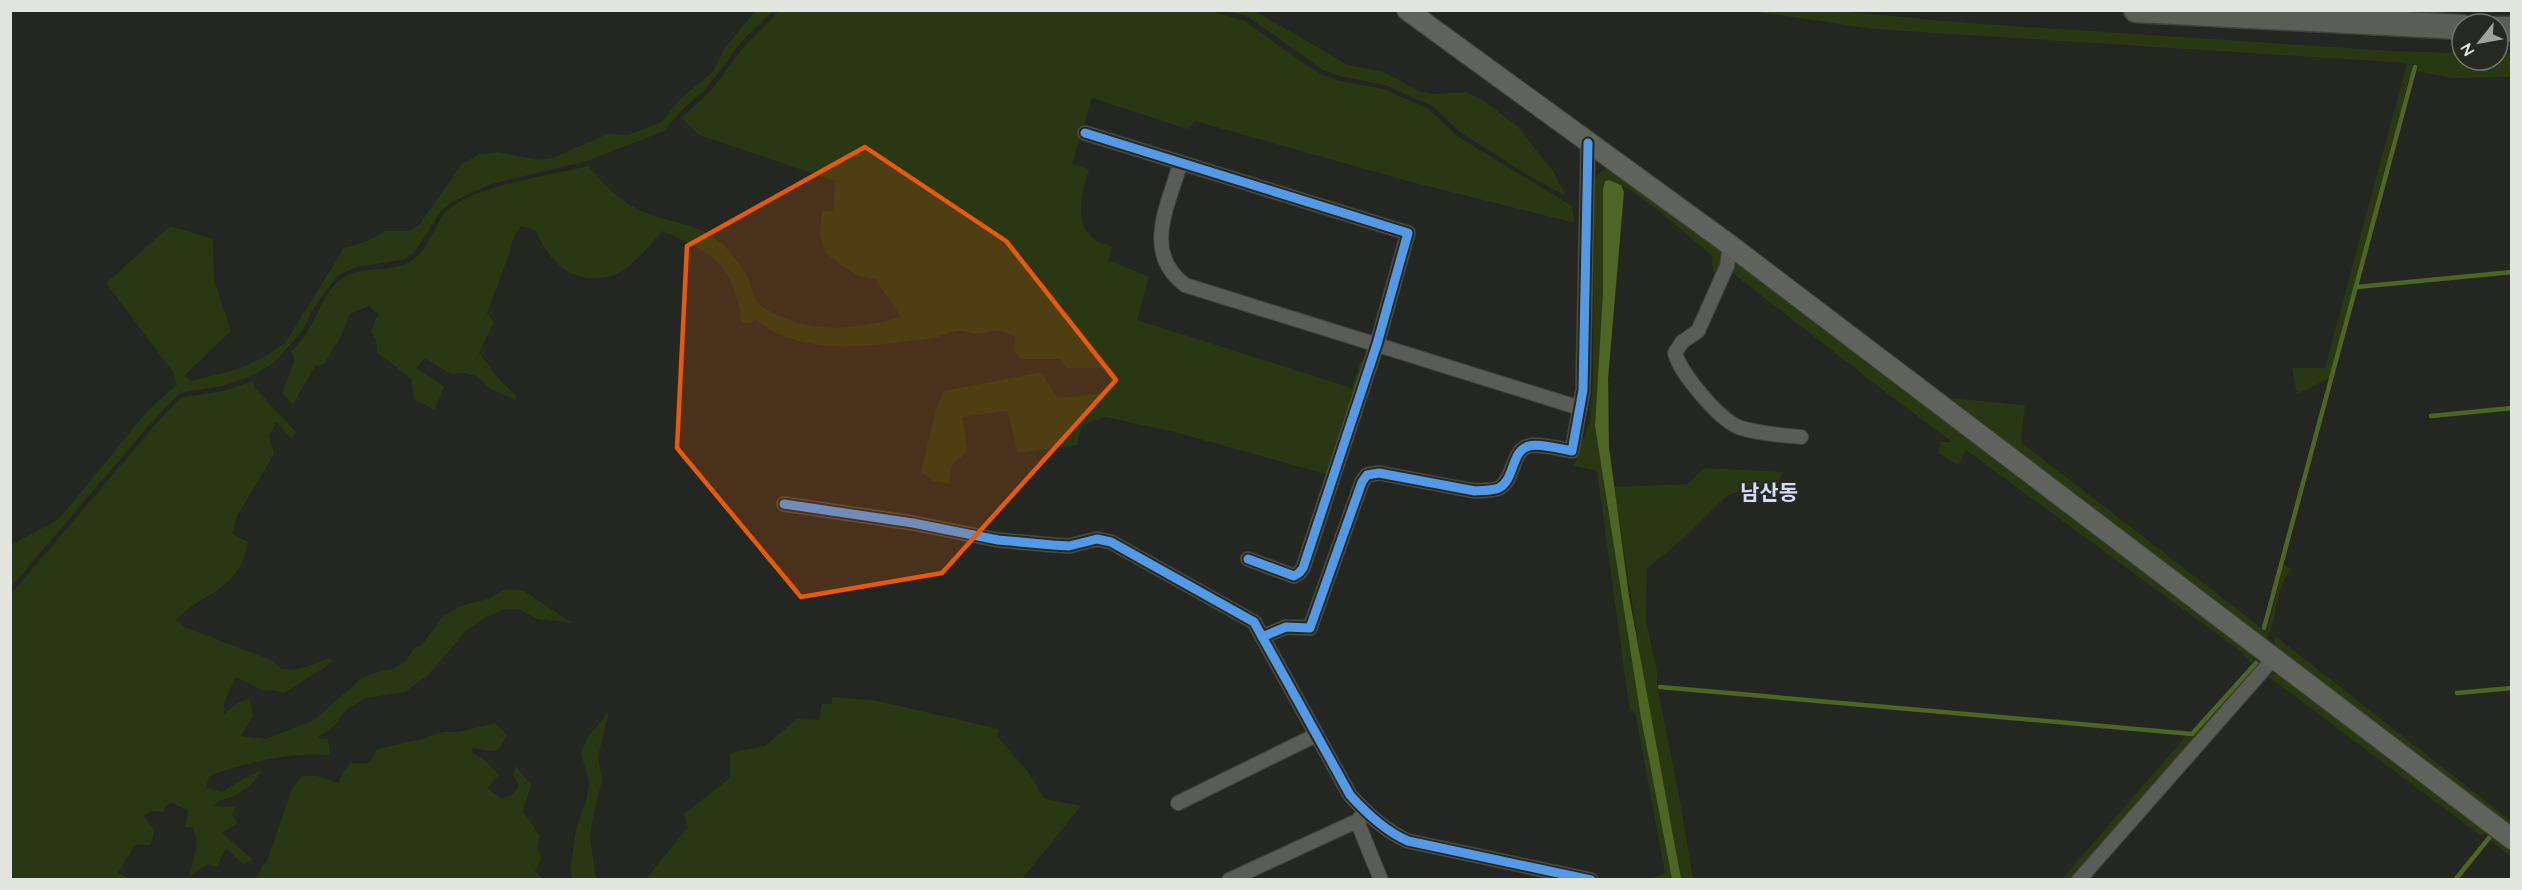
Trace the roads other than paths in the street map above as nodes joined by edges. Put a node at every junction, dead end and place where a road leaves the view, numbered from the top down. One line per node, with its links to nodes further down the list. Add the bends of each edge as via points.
1 (1407, 10): 5 (main road)
2 (2136, 10): 3 (highway)
3 (2450, 26)
4 (1085, 133): 6 (street)
5 (1588, 143): 7 (main road); 9 (street)
6 (1180, 164): 8 (street, via 1160,250 1175,278 1185,285); 8 (street, via 1408,233)
7 (1730, 245): 10 (street, via 1727,266 1698,331 1682,342 1676,353 1678,362 1707,400 1740,428); 14 (main road)
8 (1377, 344): 9 (street); 12 (street, via 1303,568 1294,576)
9 (1580, 408): 13 (street, via 1572,451 1529,445 1522,450 1500,488 1475,491 1379,473 1367,475 1310,628 1286,627)
10 (1802, 438)
11 (784, 504): 13 (street, via 998,540 1069,546 1097,539 1111,542 1254,622)
12 (1248, 559)
13 (1262, 637): 15 (street)
14 (2273, 658): 18 (main road); 22 (street)
15 (1316, 735): 16 (street); 17 (street)
16 (1178, 803)
17 (1361, 817): 19 (street); 20 (street); 21 (street, via 1408,841)
18 (2511, 839)
19 (1229, 879)
20 (1381, 879)
21 (1591, 879)
22 (2079, 879)

